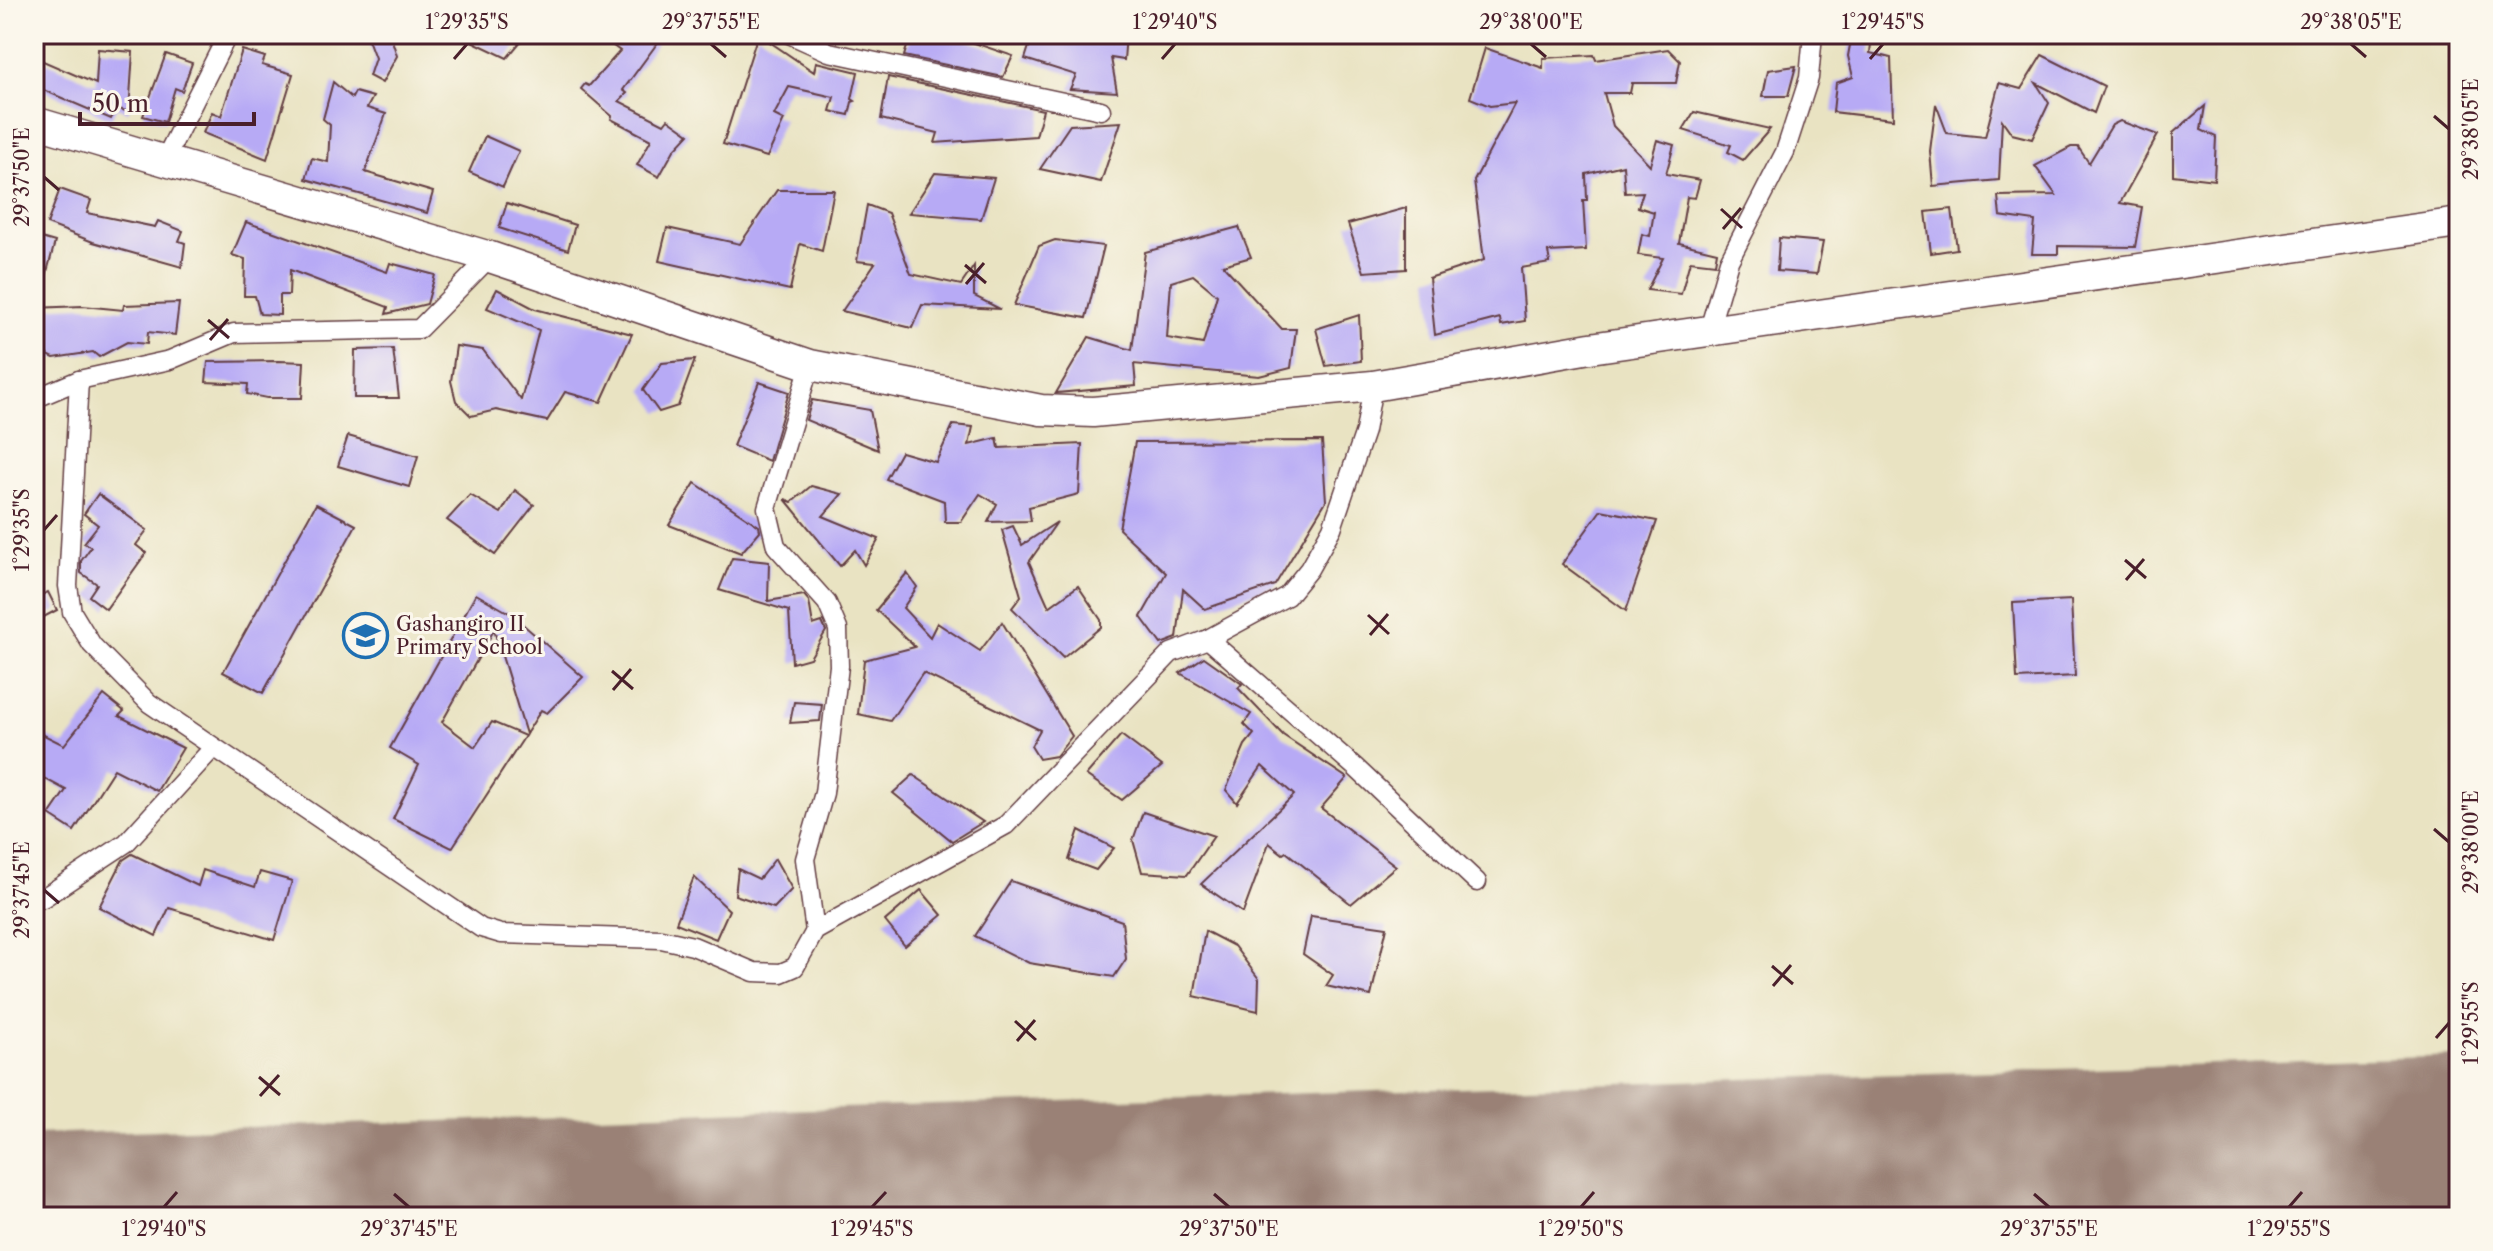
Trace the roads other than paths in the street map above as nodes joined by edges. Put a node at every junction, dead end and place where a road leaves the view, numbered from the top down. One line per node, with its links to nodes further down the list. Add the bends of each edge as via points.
1 (228, 34): 6 (street)
2 (789, 34): 4 (street, via 829,52)
3 (1813, 34): 9 (street, via 1809,78 1785,152 1729,261)
4 (1101, 110)
5 (34, 122): 6 (main road)
6 (165, 159): 8 (main road)
7 (2459, 223): 9 (main road)
8 (490, 257): 10 (main road); 11 (street, via 419,329 234,333 170,360)
9 (1708, 333): 12 (main road)
10 (810, 365): 12 (main road, via 1041,410 1093,412); 18 (street, via 767,508 776,546 827,603 838,629 839,666 824,793 805,859)
11 (79, 380): 13 (street); 15 (street, via 68,586 72,612 92,645 149,703)
12 (1373, 386): 14 (street, via 1365,431 1332,528 1309,569 1287,596)
13 (34, 399)
14 (1208, 639): 16 (street); 18 (street, via 1171,653 1006,825)
15 (213, 748): 17 (street, via 126,843 43,898); 18 (street, via 481,928 501,934 661,939 693,946 754,972 781,973 795,967)
16 (1477, 882)
17 (34, 898)
18 (815, 931)

